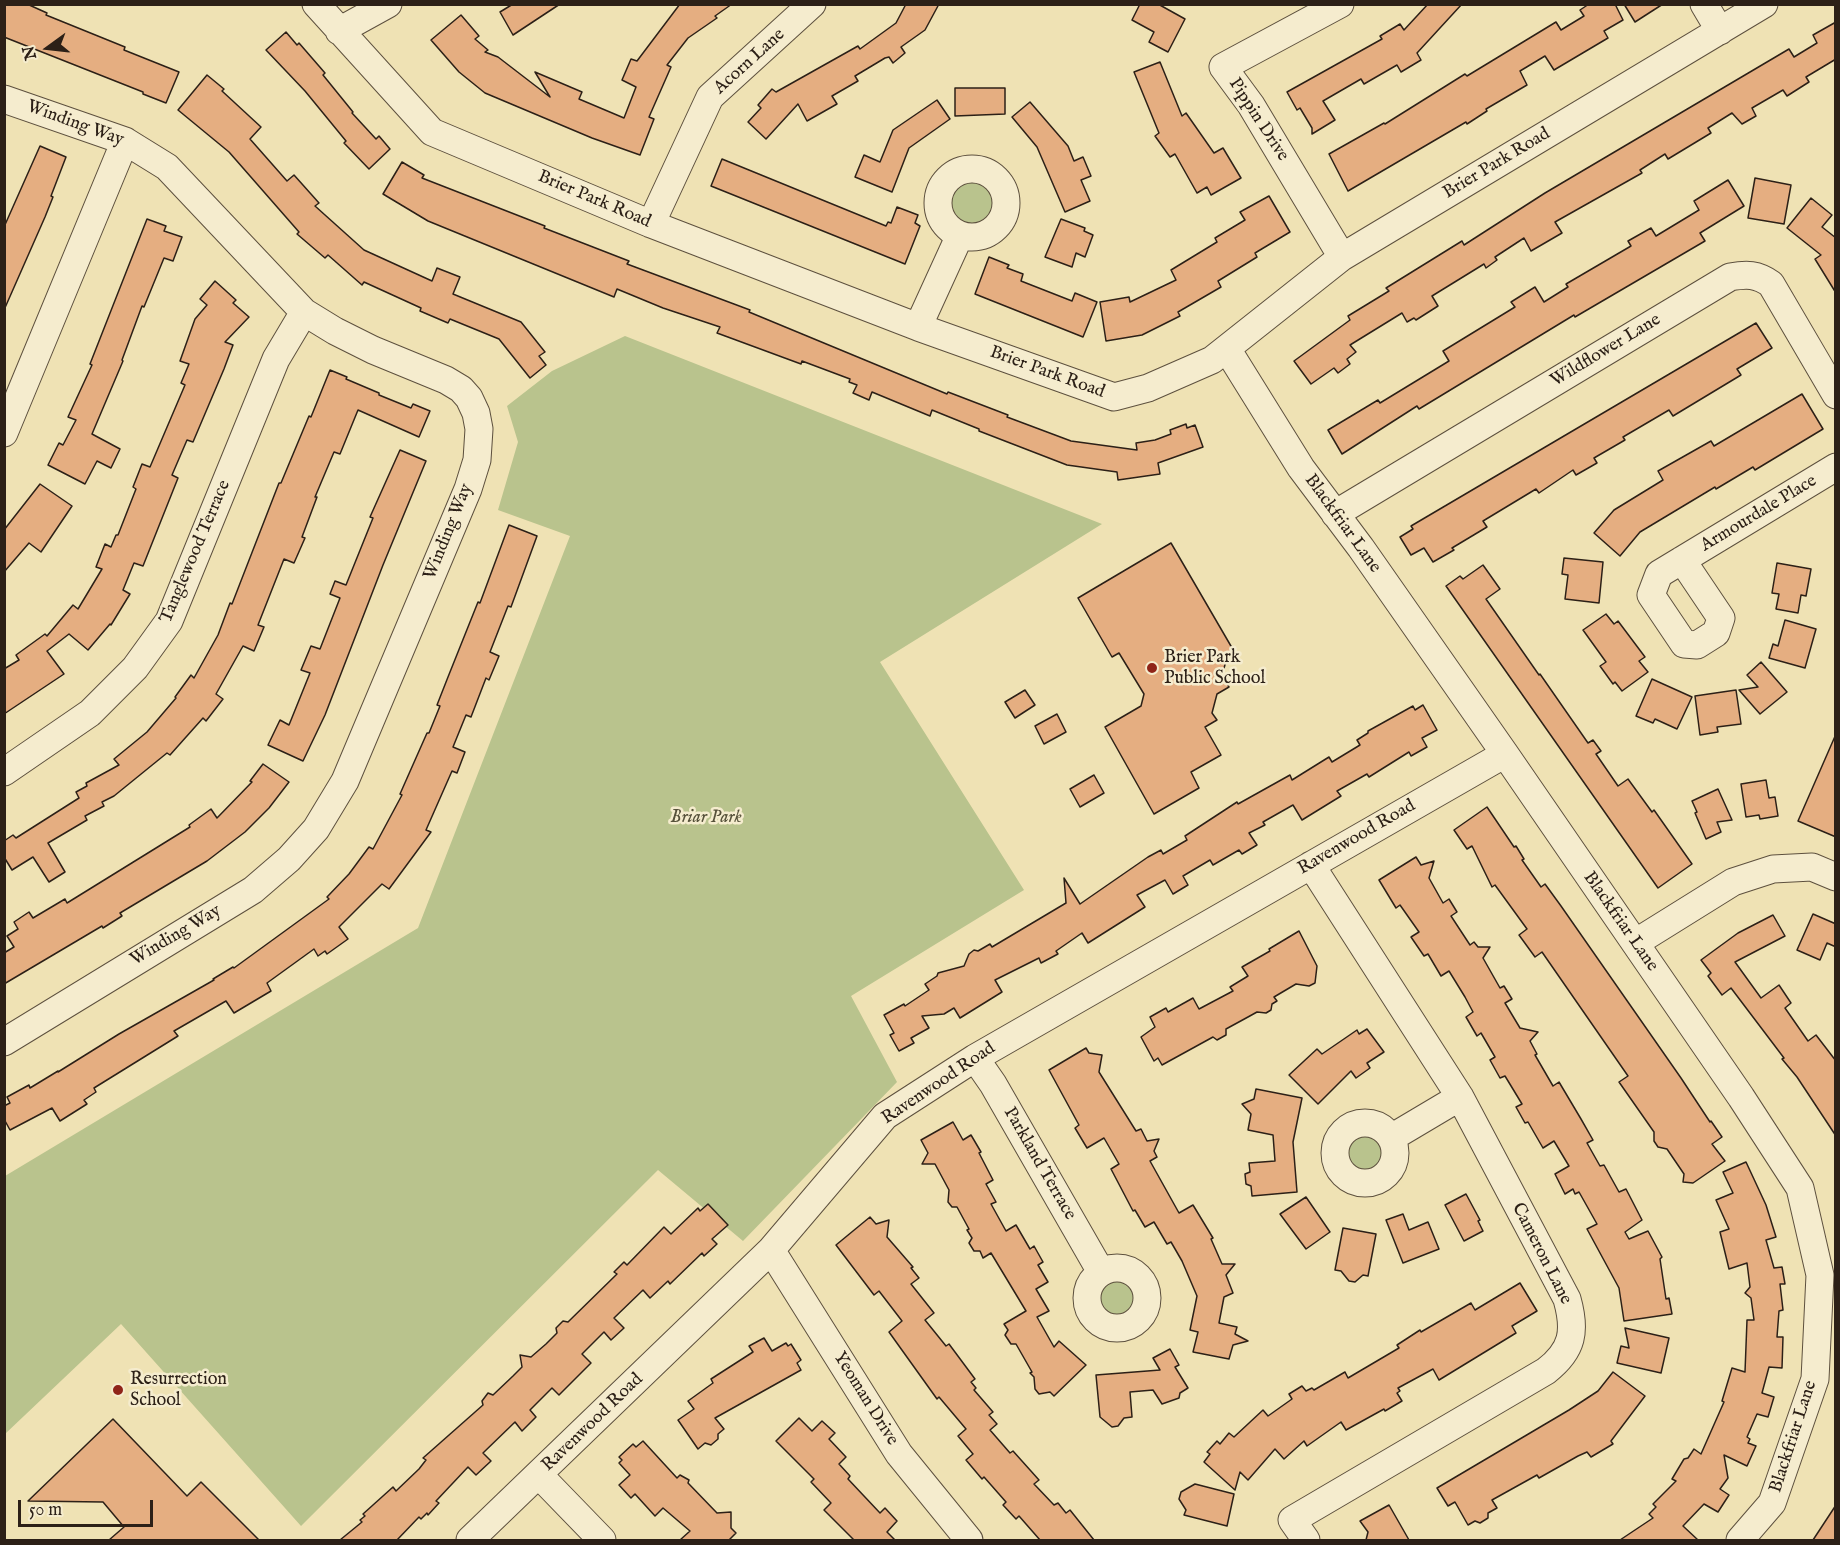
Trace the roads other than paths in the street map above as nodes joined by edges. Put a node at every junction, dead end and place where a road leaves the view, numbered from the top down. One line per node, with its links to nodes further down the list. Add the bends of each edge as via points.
1 (316, 4): 7 (street, Brier Park Road)
2 (388, 4): 7 (street)
3 (812, 4): 11 (street, Acorn Lane, via 710,97)
4 (1340, 4): 13 (street, Pippin Drive, via 1223,67 1251,105)
5 (1704, 4): 8 (street)
6 (1764, 4): 8 (street, Brier Park Road)
7 (339, 31): 11 (street, Brier Park Road, via 432,132)
8 (1720, 31): 13 (street, Brier Park Road)
9 (4, 99): 10 (street, Winding Way)
10 (125, 141): 14 (street, Winding Way, via 167,167); 18 (street)
11 (651, 224): 15 (street, Brier Park Road)
12 (960, 235): 15 (street)
13 (1342, 257): 16 (street, Brier Park Road)
14 (304, 312): 23 (street, Tanglewood Terrace, via 276,359 169,621 135,668 90,713); 27 (street, Winding Way, via 335,332 461,389 476,413 479,445 468,489 345,781 316,829 253,890)
15 (918, 327): 16 (street, Brier Park Road, via 1114,397 1148,388 1212,360)
16 (1227, 349): 20 (street, Blackfriar Lane, via 1301,468)
17 (1836, 395): 20 (street, Wildflower Lane, via 1771,284 1760,276 1730,277)
18 (4, 433)
19 (1836, 467): 21 (street, Armourdale Place)
20 (1335, 514): 22 (street, Blackfriar Lane)
21 (1682, 560)
22 (1505, 754): 24 (street, Ravenwood Road); 26 (street, Blackfriar Lane)
23 (4, 772)
24 (1311, 865): 28 (street, Ravenwood Road); 29 (street, Cameron Lane)
25 (1836, 877): 26 (street, via 1812,867 1773,869 1733,882)
26 (1635, 943): 38 (street, Blackfriar Lane, via 1800,1188 1820,1275 1815,1379 1772,1503)
27 (4, 1041)
28 (975, 1058): 31 (street, Ravenwood Road, via 885,1116); 32 (street, Parkland Terrace)
29 (1460, 1097): 30 (street); 37 (street, Cameron Lane, via 1567,1299 1572,1316 1567,1349 1546,1371 1292,1520)
30 (1391, 1138)
31 (771, 1250): 33 (street, Ravenwood Road); 36 (street, Yeoman Drive, via 899,1454)
32 (1101, 1272)
33 (539, 1475): 34 (street, Ravenwood Road); 35 (street)
34 (470, 1540)
35 (602, 1540)
36 (969, 1540)
37 (1306, 1540)
38 (1740, 1540)

